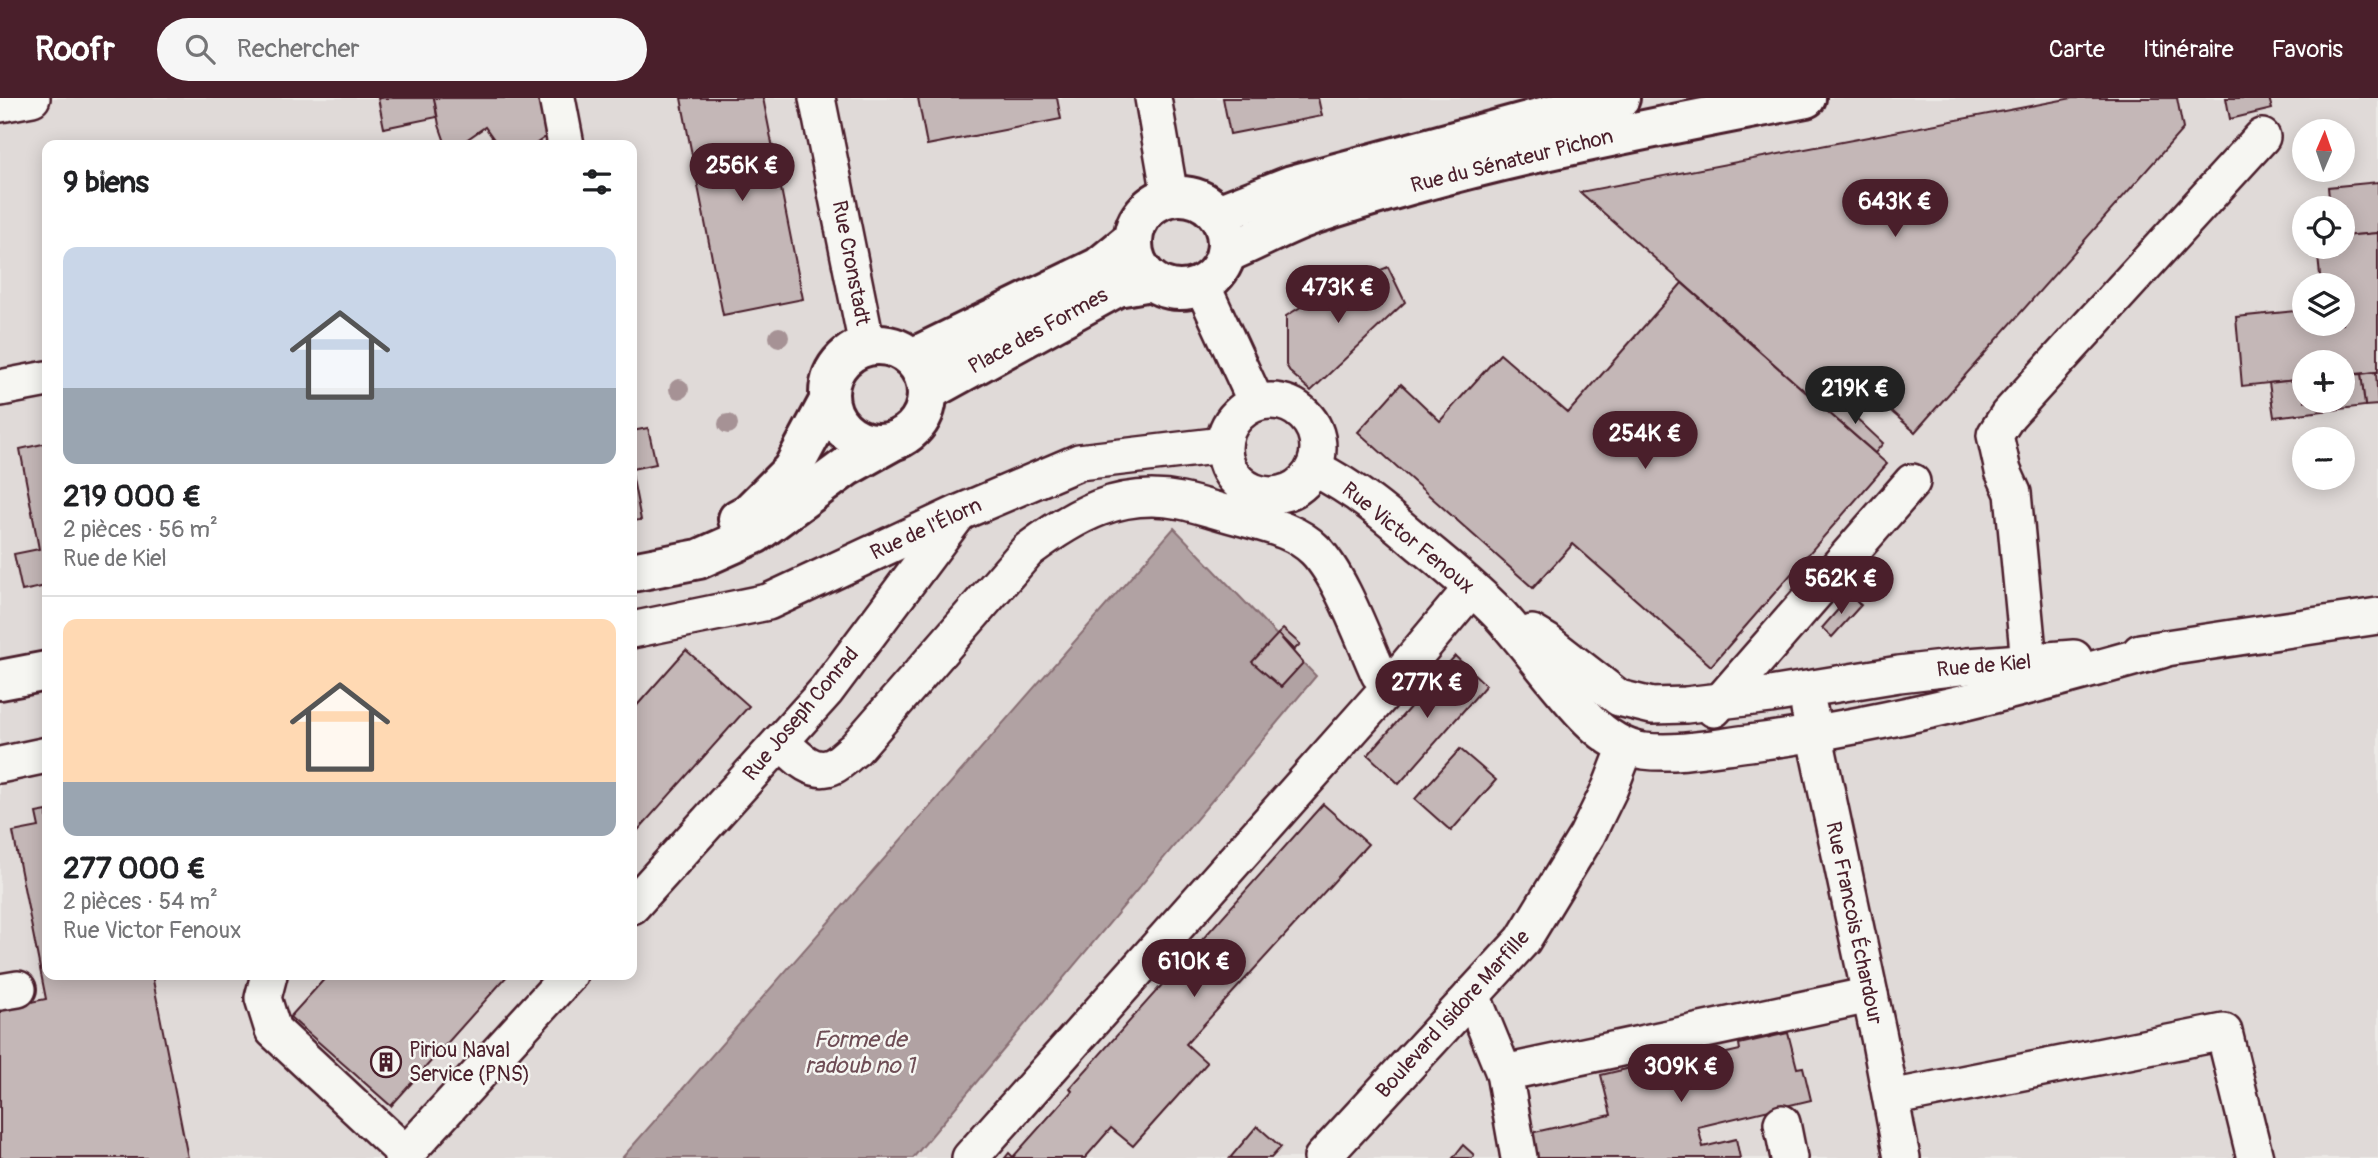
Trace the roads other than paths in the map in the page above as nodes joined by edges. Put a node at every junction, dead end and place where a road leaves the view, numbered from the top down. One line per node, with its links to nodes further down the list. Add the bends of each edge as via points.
1 (33, 98): 7 (street)
2 (557, 98): 9 (street)
3 (817, 98): 16 (street, Rue Cronstadt)
4 (1153, 98): 10 (street)
5 (1620, 98): 11 (main road, Rue du Sénateur Pichon, via 1292,185)
6 (1806, 98): 13 (main road, Rue du Sénateur Pichon, via 1466,169 1306,217)
7 (0, 104)
8 (2262, 137): 34 (street, via 2008,415 1995,435 2013,493)
9 (565, 140)
10 (1170, 196): 11 (main road, via 1205,202); 12 (main road, via 1143,212)
11 (1218, 214): 13 (main road, via 1227,232)
12 (1132, 240): 14 (main road, via 1134,256); 17 (main road, Place des Formes, via 1099,267)
13 (1226, 253): 15 (main road, via 1214,276)
14 (1151, 281): 15 (main road, via 1167,289); 17 (main road, Place des Formes, via 1116,287)
15 (1202, 285): 21 (street)
16 (867, 346): 17 (main road, via 899,349); 20 (main road, via 850,353 837,366)
17 (920, 374): 22 (main road, via 926,408 918,424)
18 (42, 380): 19 (street)
19 (0, 388)
20 (828, 401): 22 (main road, via 843,430 856,439); 27 (main road, via 792,470 749,513 693,541)
21 (1256, 402): 23 (street, via 1233,418); 24 (street, via 1283,401 1309,419 1318,440)
22 (889, 443): 28 (main road, via 846,467 755,534 699,559)
23 (1223, 445): 24 (street, via 1233,477 1257,493 1292,491); 26 (street, Rue de l'Élorn, via 1079,462)
24 (1314, 468): 29 (street, Rue Victor Fenoux, via 1360,494)
25 (1912, 482): 41 (street)
26 (959, 513): 32 (street, Rue de l'Élorn, via 768,602); 43 (street, Rue Joseph Conrad, via 827,691)
27 (637, 553)
28 (637, 571)
29 (1471, 589): 30 (street, Rue Victor Fenoux); 37 (street)
30 (1499, 614): 41 (street, Rue Victor Fenoux, via 1547,642 1619,698 1652,706); 44 (street, Rue Victor Fenoux, via 1590,720)
31 (2378, 615): 33 (street, Rue de Kiel)
32 (637, 629)
33 (2162, 650): 34 (street, Rue de Kiel); 42 (street, Rue de Kiel, via 2065,678)
34 (2029, 662): 39 (street, Rue de Kiel, via 1899,674)
35 (42, 672): 36 (main road)
36 (0, 680)
37 (1390, 686): 43 (street, via 1379,674 1333,575 1303,539 1180,501 1137,498 1100,506 1028,550 855,749 832,767 816,769); 57 (street)
38 (42, 689): 40 (main road)
39 (1805, 689): 41 (street, Rue Victor Fenoux); 42 (street, Rue Francois Échardour)
40 (0, 698)
41 (1720, 701): 45 (street)
42 (1819, 732): 45 (street, Rue Victor Fenoux); 52 (street, Rue Francois Échardour)
43 (781, 741): 48 (street, Rue Joseph Conrad)
44 (1626, 747): 45 (street, Rue Victor Fenoux); 51 (street, Boulevard Isidore Marfille, via 1587,835 1523,940)
45 (1677, 751)
46 (42, 756): 47 (street)
47 (0, 765)
48 (637, 900)
49 (268, 980): 56 (street, via 263,998 273,1030)
50 (564, 980): 56 (street)
51 (1472, 995): 53 (street); 58 (street, Boulevard Isidore Marfille)
52 (1870, 995): 53 (street); 54 (street, Rue Francois Échardour)
53 (1504, 1073): 59 (street)
54 (1891, 1097): 61 (street, Rue Francois Échardour); 62 (street, via 2224,1032)
55 (1782, 1123): 60 (street)
56 (404, 1156)
57 (970, 1158)
58 (1322, 1158)
59 (1519, 1158)
60 (1789, 1158)
61 (1902, 1158)
62 (2255, 1158)

